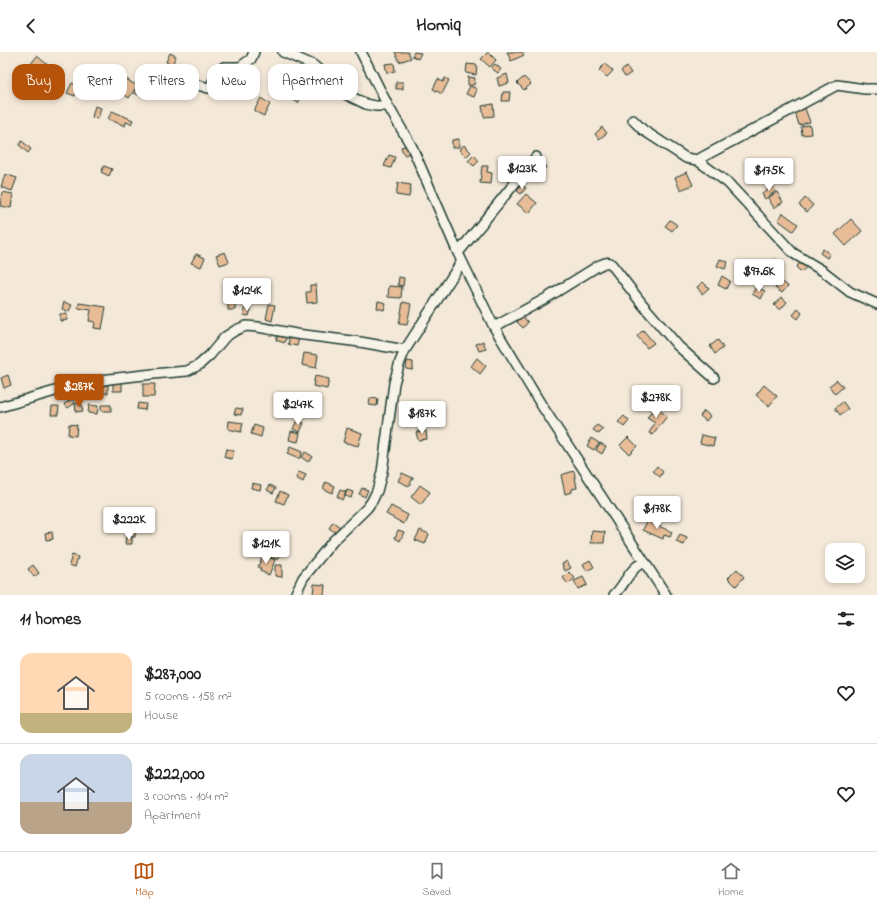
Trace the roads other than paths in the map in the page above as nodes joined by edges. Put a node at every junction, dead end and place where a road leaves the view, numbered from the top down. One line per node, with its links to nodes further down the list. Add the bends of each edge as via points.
1 (254, 52): 4 (street, via 251,59 240,67 224,67 220,70 210,87)
2 (284, 52): 6 (street, via 313,65 319,70 326,85 366,104)
3 (361, 52): 6 (street)
4 (199, 85)
5 (877, 89): 9 (street, via 837,85)
6 (388, 106): 10 (street, via 412,147)
7 (633, 120): 9 (street, via 643,130 686,158)
8 (536, 157): 10 (street)
9 (697, 160): 11 (street, via 728,183 793,253 823,271 850,292)
10 (460, 257): 12 (street); 13 (street)
11 (877, 304)
12 (494, 327): 14 (street, via 608,262 678,346); 16 (street, via 542,406)
13 (405, 350): 15 (street, via 246,326 224,337 210,355 187,371 109,379); 17 (street, via 394,383 378,491 367,508 333,542 303,578)
14 (714, 378)
15 (0, 406)
16 (644, 562): 18 (street, via 635,568); 19 (street)
17 (295, 595)
18 (614, 595)
19 (666, 595)

